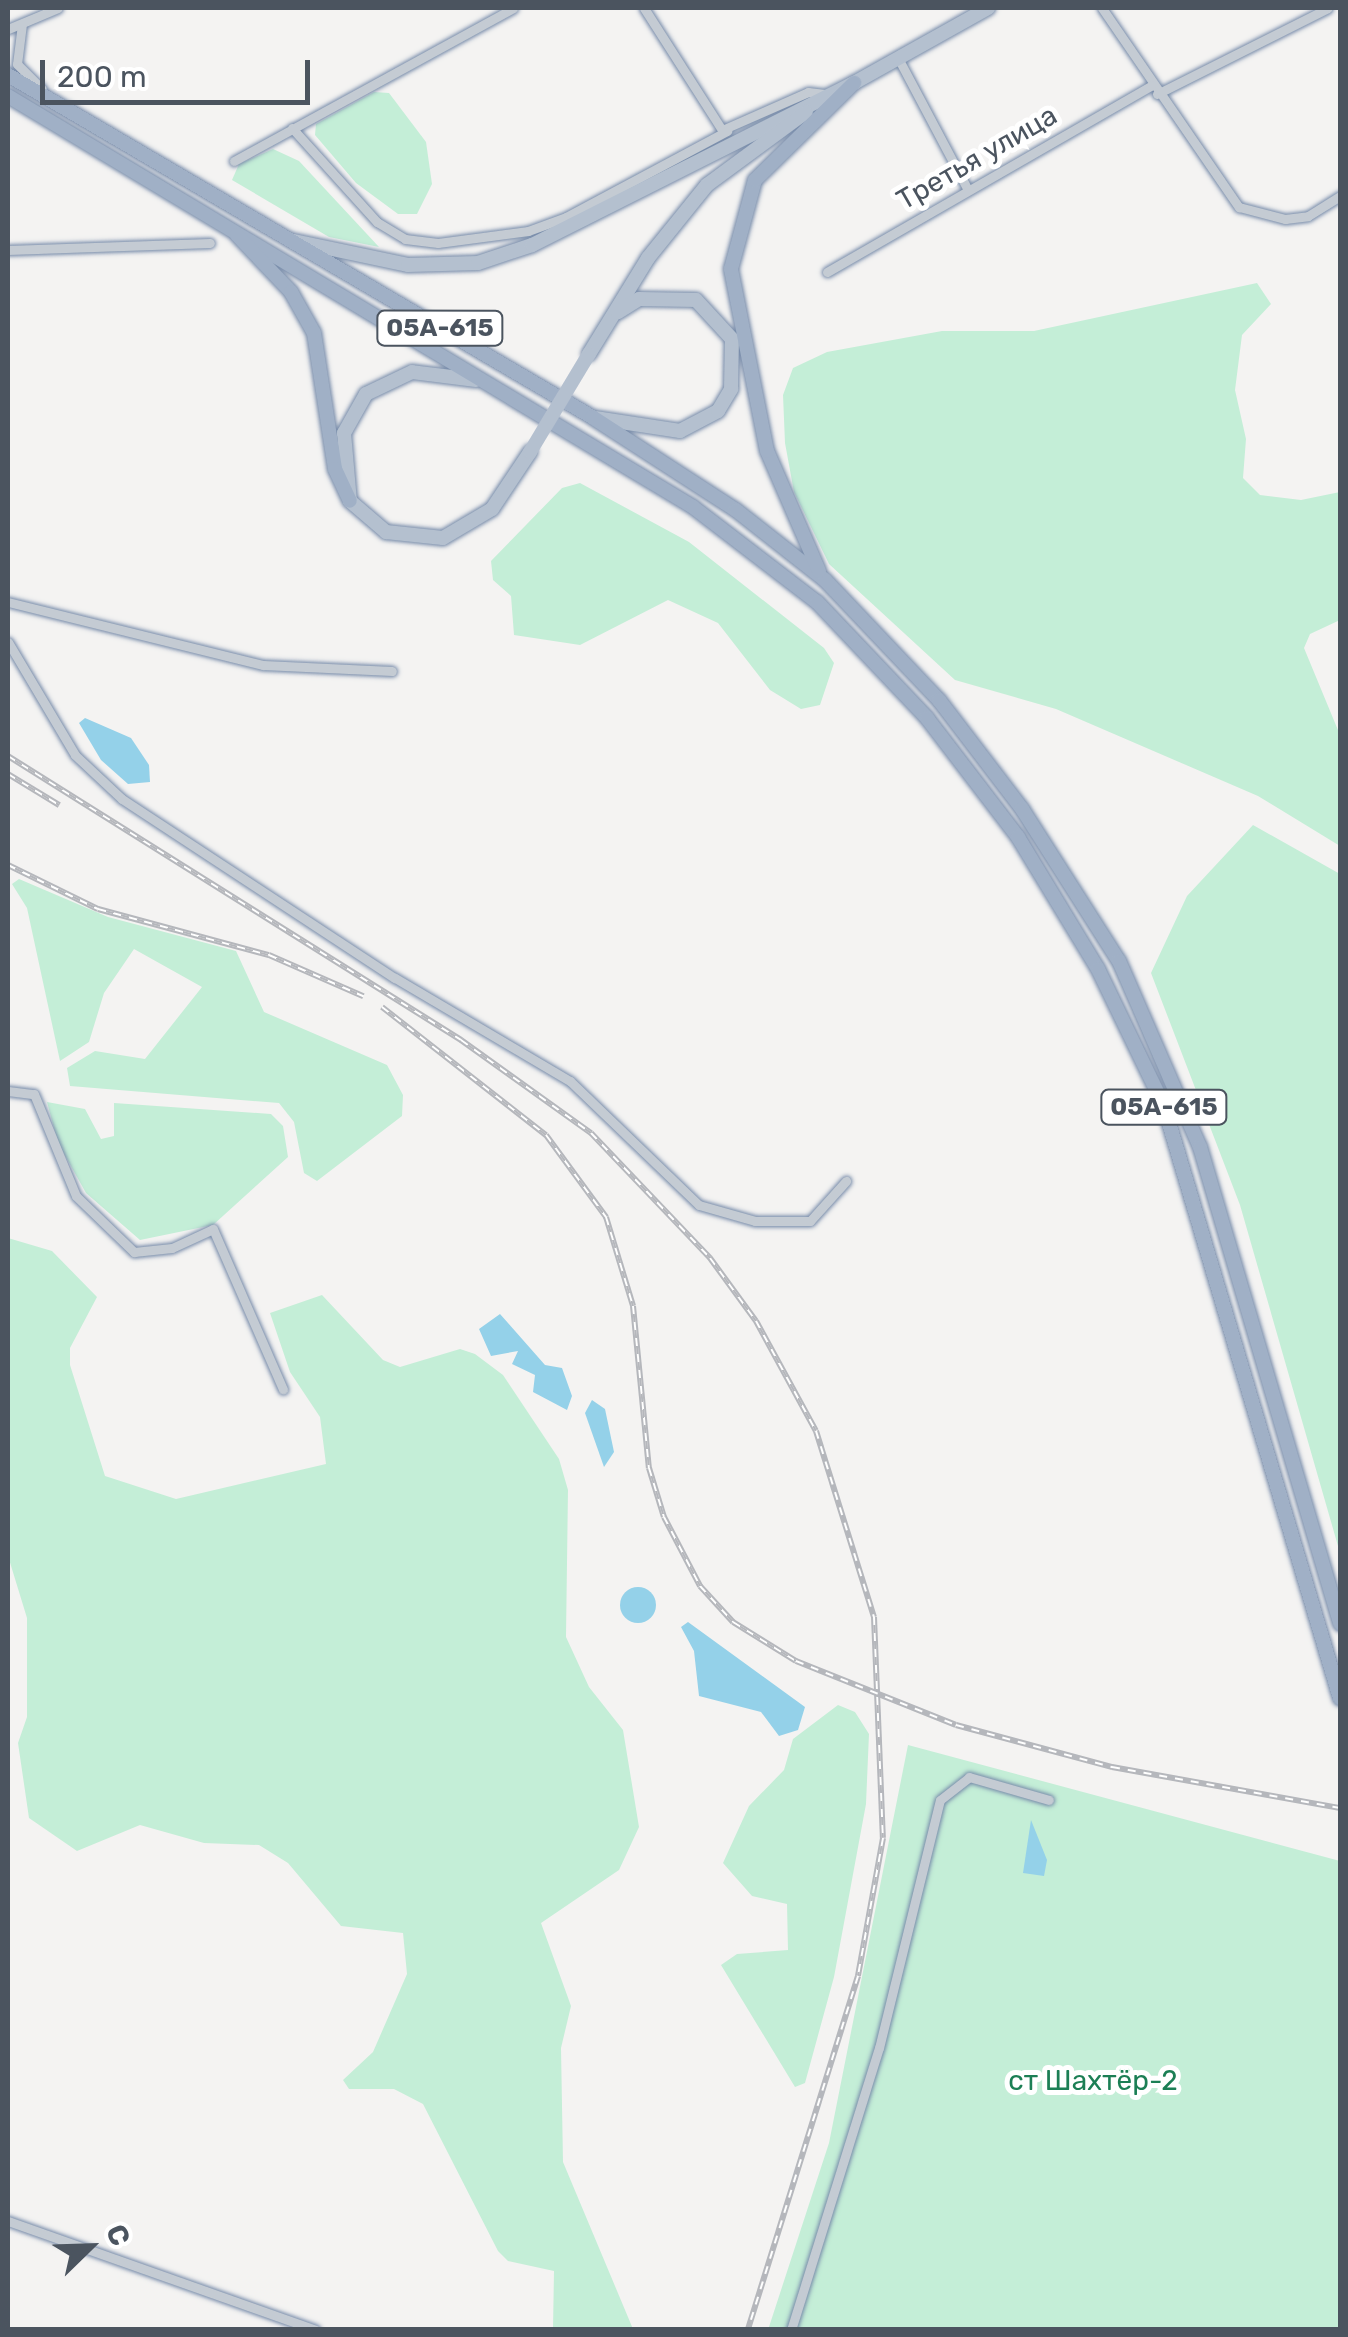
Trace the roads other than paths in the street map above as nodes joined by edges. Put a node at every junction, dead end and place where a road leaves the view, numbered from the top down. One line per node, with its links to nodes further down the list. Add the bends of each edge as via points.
1 (58, 8): 7 (street)
2 (513, 8): 16 (street)
3 (644, 8): 17 (street)
4 (988, 8): 9 (main road)
5 (1102, 8): 12 (street)
6 (1328, 8): 12 (street, Третья улица)
7 (22, 24): 8 (street); 15 (street, via 16,64)
8 (8, 28)
9 (897, 56): 11 (main road); 19 (street)
10 (8, 75): 15 (highway, 05А-615)
11 (854, 83): 13 (main road); 26 (main road, via 708,185); 30 (highway, via 754,180 731,269 767,451 796,530)
12 (1154, 90): 19 (street, Третья улица); 20 (street, via 1230,197 1253,216 1308,216)
13 (825, 94): 17 (street, via 808,92); 22 (main road, via 532,245 478,263 408,265)
14 (8, 96): 21 (highway, 05А-615)
15 (66, 111): 22 (highway, 05А-615)
16 (292, 128): 17 (street, via 377,222 405,239 438,243 528,231 566,217); 18 (street)
17 (727, 131)
18 (234, 160)
19 (966, 188): 25 (street, Третья улица)
20 (1340, 196)
21 (226, 224): 27 (highway, 05А-615); 29 (highway, via 271,267 308,319 324,373 335,469)
22 (288, 239): 28 (highway, 05А-615)
23 (210, 242): 24 (street)
24 (8, 250)
25 (828, 272)
26 (613, 314): 28 (main road, via 639,299 696,300 732,339 731,389 718,411 680,432); 29 (main road, bridge, via 492,510 443,538 386,532)
27 (506, 388): 29 (main road, via 451,372 412,372 366,394 344,433); 38 (highway, 05А-615, via 692,508 817,602 927,718 1018,838 1098,970 1164,1106)
28 (592, 417): 30 (highway, 05А-615, via 736,510)
29 (350, 502)
30 (825, 580): 37 (highway, 05А-615, via 983,754 1119,960 1200,1147)
31 (8, 602): 33 (street, via 263,665)
32 (8, 642): 35 (street, via 75,755 122,799 395,978 570,1081 698,1205 755,1221 810,1221)
33 (392, 671)
34 (8, 1091): 36 (street, via 34,1094 76,1196 134,1252 172,1248 213,1229)
35 (846, 1181)
36 (283, 1389)
37 (1340, 1624)
38 (1340, 1698)
39 (1049, 1800): 42 (street, via 969,1777 940,1800 879,2048)
40 (8, 2221): 41 (street)
41 (316, 2330)
42 (791, 2330)

